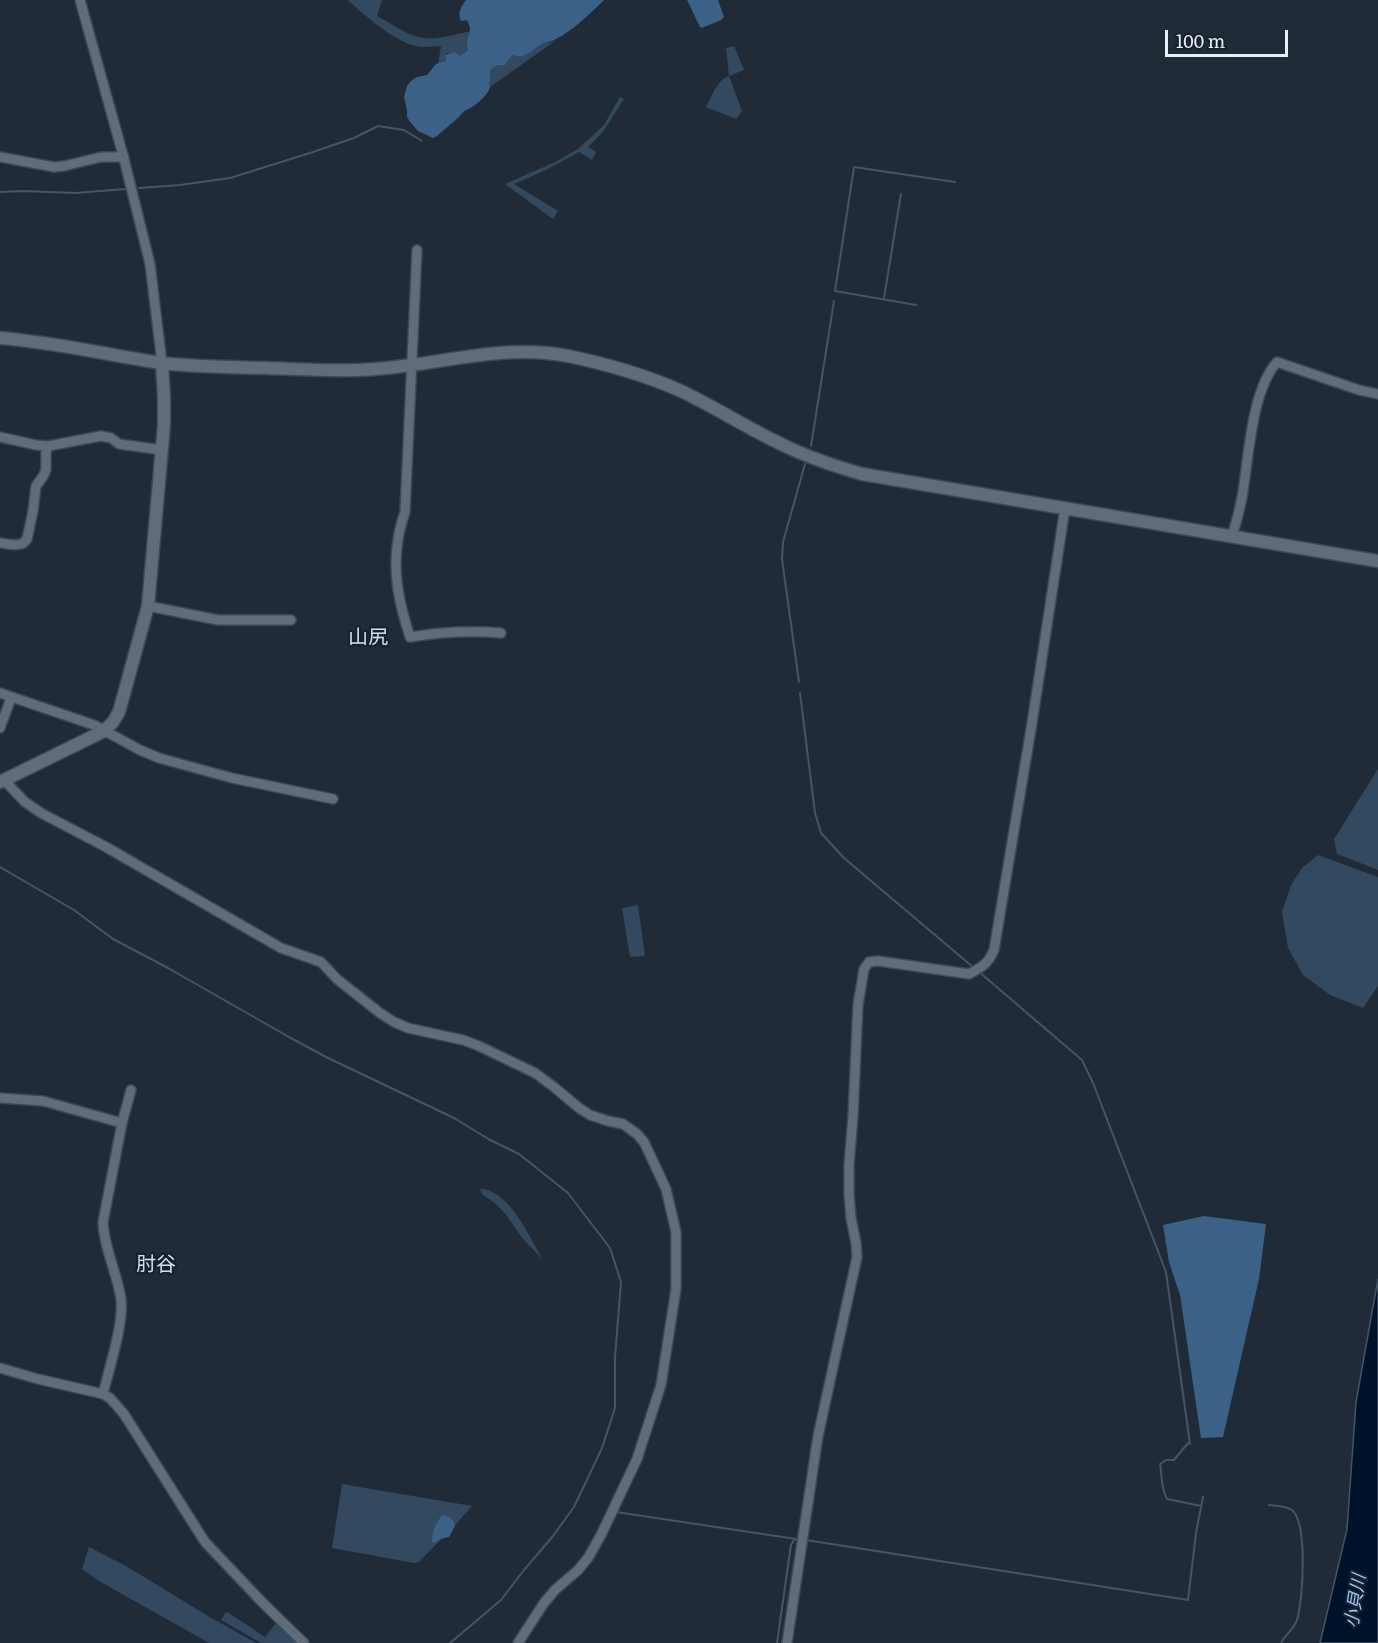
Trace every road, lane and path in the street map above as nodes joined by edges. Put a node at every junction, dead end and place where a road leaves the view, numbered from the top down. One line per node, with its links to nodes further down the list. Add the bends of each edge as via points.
1 (80, 0): 3 (street)
2 (0, 157): 3 (street, via 54,167 101,157)
3 (124, 157): 6 (street, via 150,264)
4 (417, 250): 7 (street)
5 (0, 338): 6 (street)
6 (162, 363): 7 (street, via 356,370); 11 (street)
7 (412, 366): 12 (street, via 513,352 578,358 643,375 781,445 840,468); 18 (street, via 405,512 396,570 400,607 410,637 466,630)
8 (1378, 394): 13 (street, via 1277,362 1264,382 1258,404)
9 (0, 436): 10 (street)
10 (48, 446): 11 (street, via 101,436 119,444); 14 (street, via 46,469 36,486 27,539 21,544)
11 (162, 450): 16 (street)
12 (1065, 508): 13 (street); 32 (street, via 994,951 990,960 969,974 878,961 869,962 864,969 848,1180 856,1257 818,1436)
13 (1232, 537): 15 (street)
14 (0, 543)
15 (1378, 561)
16 (148, 606): 17 (street, via 218,620); 22 (street, via 119,712)
17 (291, 620)
18 (501, 633)
19 (0, 693): 20 (street)
20 (11, 698): 21 (street); 22 (street)
21 (0, 728)
22 (104, 731): 23 (street); 24 (street, via 159,758)
23 (2, 781): 31 (street, via 41,813 281,948 321,962 394,1022 463,1040 497,1054 543,1078 590,1115 623,1124 644,1142 666,1190 676,1232 676,1289 661,1385 637,1459 601,1535 578,1570 544,1603)
24 (333, 799)
25 (131, 1090): 27 (street)
26 (0, 1098): 27 (street, via 43,1101)
27 (122, 1123): 29 (street, via 103,1222 121,1296 121,1314)
28 (0, 1368): 29 (street)
29 (103, 1394): 30 (street, via 124,1414 205,1542)
30 (304, 1643)
31 (518, 1643)
32 (787, 1643)

